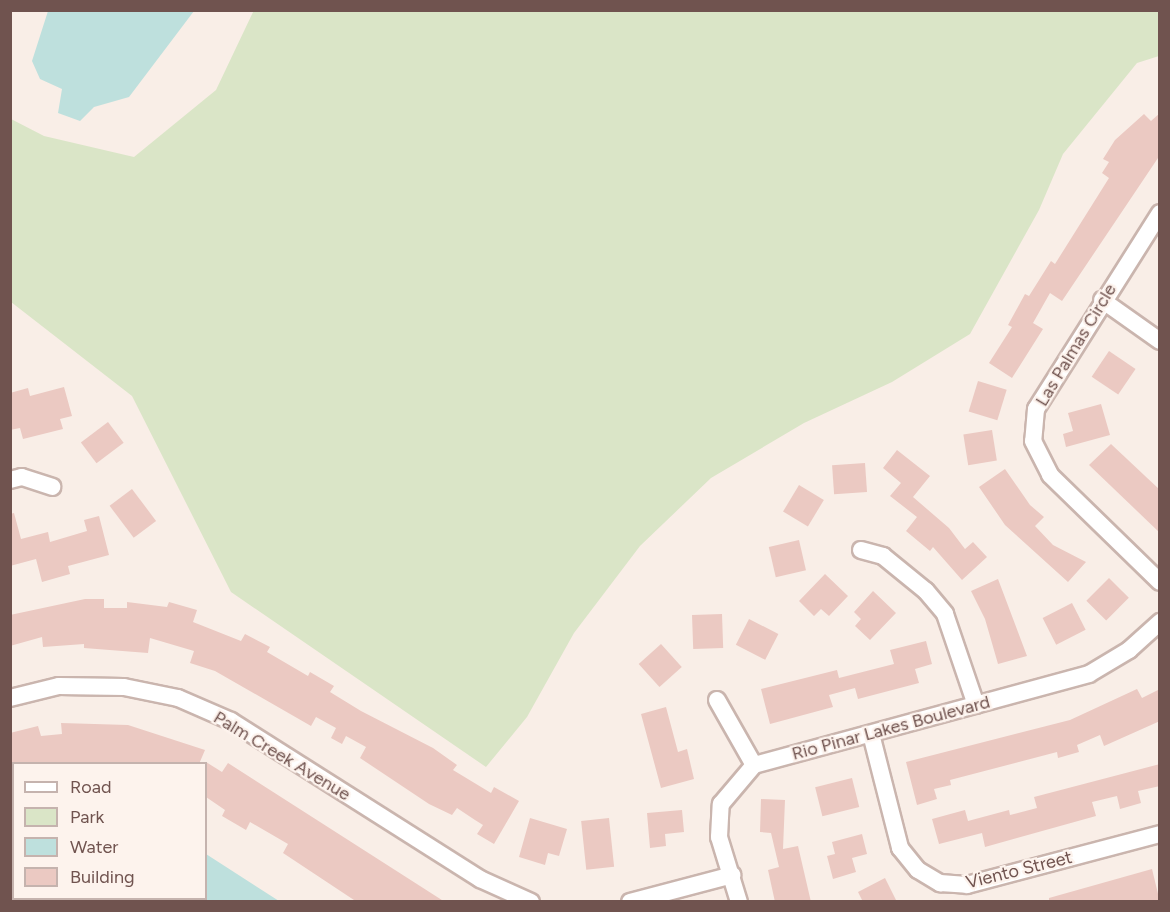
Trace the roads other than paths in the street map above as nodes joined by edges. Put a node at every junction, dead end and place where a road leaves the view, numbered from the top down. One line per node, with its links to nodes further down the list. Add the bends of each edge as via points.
1 (1160, 213): 2 (street, Las Palmas Circle)
2 (1102, 300): 3 (street); 7 (street, Las Palmas Circle, via 1035,409 1033,441 1050,475)
3 (1160, 341)
4 (10, 480): 5 (street, via 22,477)
5 (52, 487)
6 (861, 550): 11 (street, via 883,556 926,591 945,614)
7 (1160, 582)
8 (1160, 622): 11 (street, Rio Pinar Lakes Boulevard, via 1129,650 1089,674)
9 (10, 698): 16 (street, Palm Creek Avenue, via 59,686 124,687 178,698 231,721 480,879)
10 (717, 700): 13 (street)
11 (976, 705): 12 (street, Rio Pinar Lakes Boulevard)
12 (871, 734): 13 (street, Rio Pinar Lakes Boulevard); 14 (street, Viento Street, via 900,848 918,870 940,883 967,885)
13 (754, 765): 15 (street, via 722,804 719,837)
14 (1160, 834)
15 (732, 875): 17 (street); 18 (street)
16 (531, 902)
17 (630, 902)
18 (739, 902)

